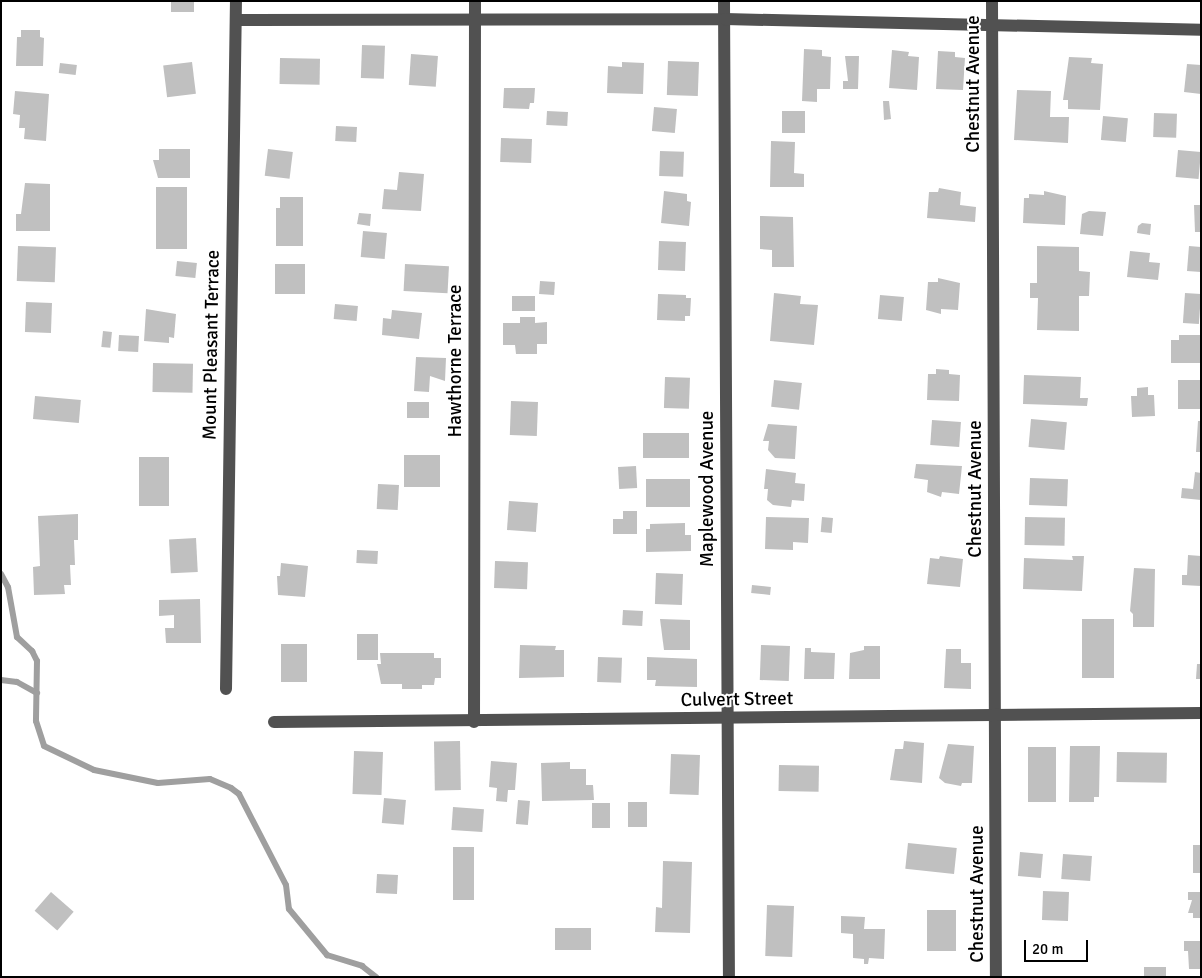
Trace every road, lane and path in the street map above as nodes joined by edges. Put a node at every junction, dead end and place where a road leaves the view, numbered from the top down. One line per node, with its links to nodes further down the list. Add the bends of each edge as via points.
1 (236, 1): 6 (street, Mount Pleasant Terrace)
2 (475, 1): 5 (street, Hawthorne Terrace)
3 (724, 1): 7 (street, Maplewood Avenue)
4 (992, 1): 8 (street, Chestnut Avenue)
5 (475, 19): 6 (street); 7 (street); 15 (street, Hawthorne Terrace)
6 (236, 20): 10 (street, Mount Pleasant Terrace)
7 (724, 20): 8 (street); 13 (street, Maplewood Avenue)
8 (992, 25): 9 (street); 12 (street, Chestnut Avenue)
9 (1201, 30)
10 (226, 690)
11 (1201, 713): 12 (street, Culvert Street)
12 (996, 714): 13 (street, Culvert Street); 17 (street, Chestnut Avenue)
13 (728, 719): 15 (street, Culvert Street); 16 (street, Maplewood Avenue)
14 (274, 722): 15 (street, Culvert Street)
15 (474, 722)
16 (729, 977)
17 (996, 977)

